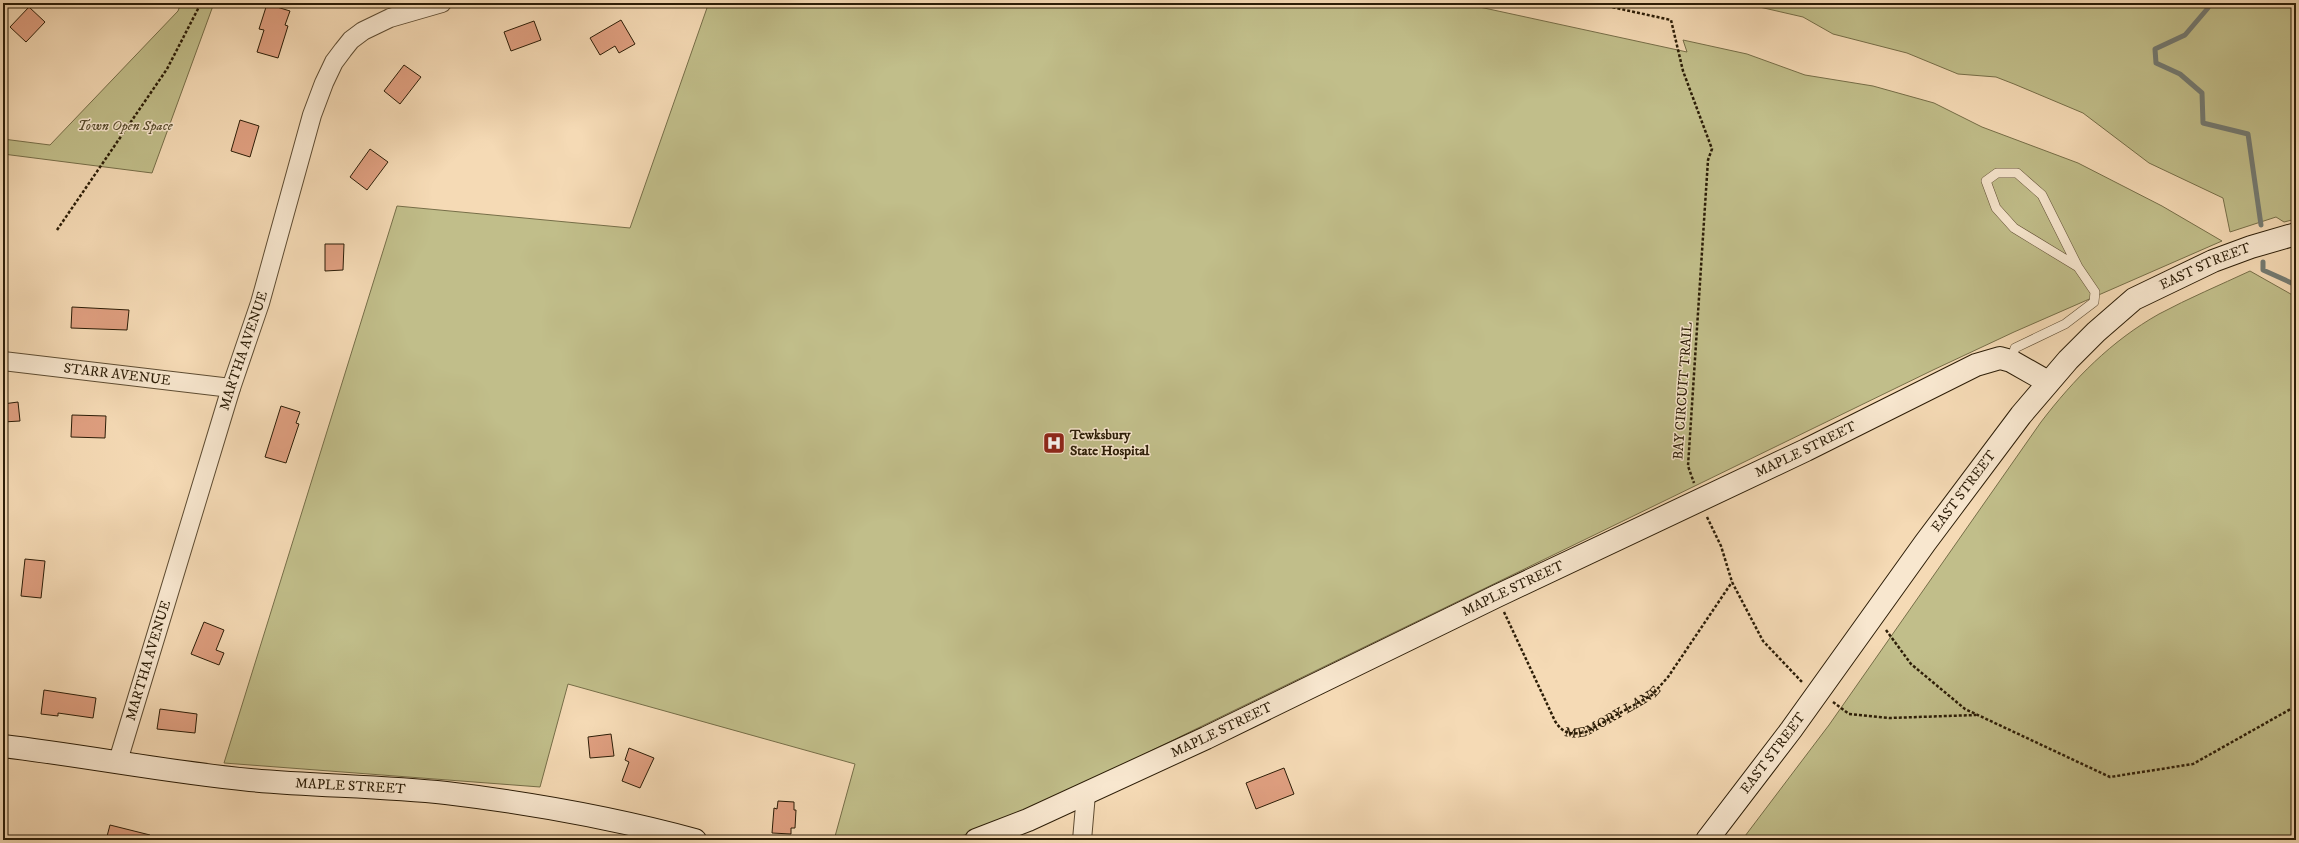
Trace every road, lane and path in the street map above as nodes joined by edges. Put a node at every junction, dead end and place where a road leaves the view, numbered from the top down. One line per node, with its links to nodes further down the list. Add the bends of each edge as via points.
1 (201, 3): 6 (path, via 167,69)
2 (442, 3): 12 (street, MARTHA AVENUE, via 415,9 377,24 351,40 334,62 312,115 260,303)
3 (1593, 3): 5 (path, BAY CIRCUIT TRAIL)
4 (1608, 3): 5 (path)
5 (1610, 6): 13 (path, BAY CIRCUIT TRAIL, via 1672,20 1683,71 1712,149 1708,160 1688,466)
6 (56, 230)
7 (2296, 234): 11 (street, EAST STREET, via 2213,261 2134,299 2096,332)
8 (2078, 268): 8 (lane, via 2014,228 1996,208 1986,181 1997,173 2017,173 2042,195); 10 (lane, via 2095,292 2094,302 2065,324 2015,348)
9 (3, 361): 12 (street, STARR AVENUE)
10 (2011, 361): 11 (street, MAPLE STREET); 13 (street, MAPLE STREET, via 2000,358 1976,365)
11 (2048, 382): 16 (street, EAST STREET)
12 (231, 388): 21 (street, MARTHA AVENUE)
13 (1699, 501): 14 (path, BAY CIRCUIT TRAIL, via 1721,546); 15 (street, MAPLE STREET)
14 (1732, 582): 15 (path, MEMORY LANE, via 1668,677 1652,695 1586,732 1574,735 1560,729 1555,721); 17 (path, BAY CIRCUIT TRAIL, via 1763,641 1802,682)
15 (1497, 596): 22 (street, MAPLE STREET, via 1411,640)
16 (1874, 614): 17 (street, EAST STREET); 19 (path, BAY CIRCUIT TRAIL, via 1911,664 1964,709)
17 (1818, 692): 19 (path, BAY CIRCUIT TRAIL, via 1853,714 1889,718); 26 (street, EAST STREET)
18 (2296, 706): 19 (path, BAY CIRCUIT TRAIL, via 2193,764 2110,777)
19 (1976, 715)
20 (3, 746): 21 (street, MAPLE STREET)
21 (118, 761): 23 (street, MAPLE STREET, via 212,776 392,789 495,800 609,819)
22 (1086, 794): 24 (street, MAPLE STREET); 25 (street)
23 (695, 840)
24 (976, 840)
25 (1082, 840)
26 (1707, 840)

